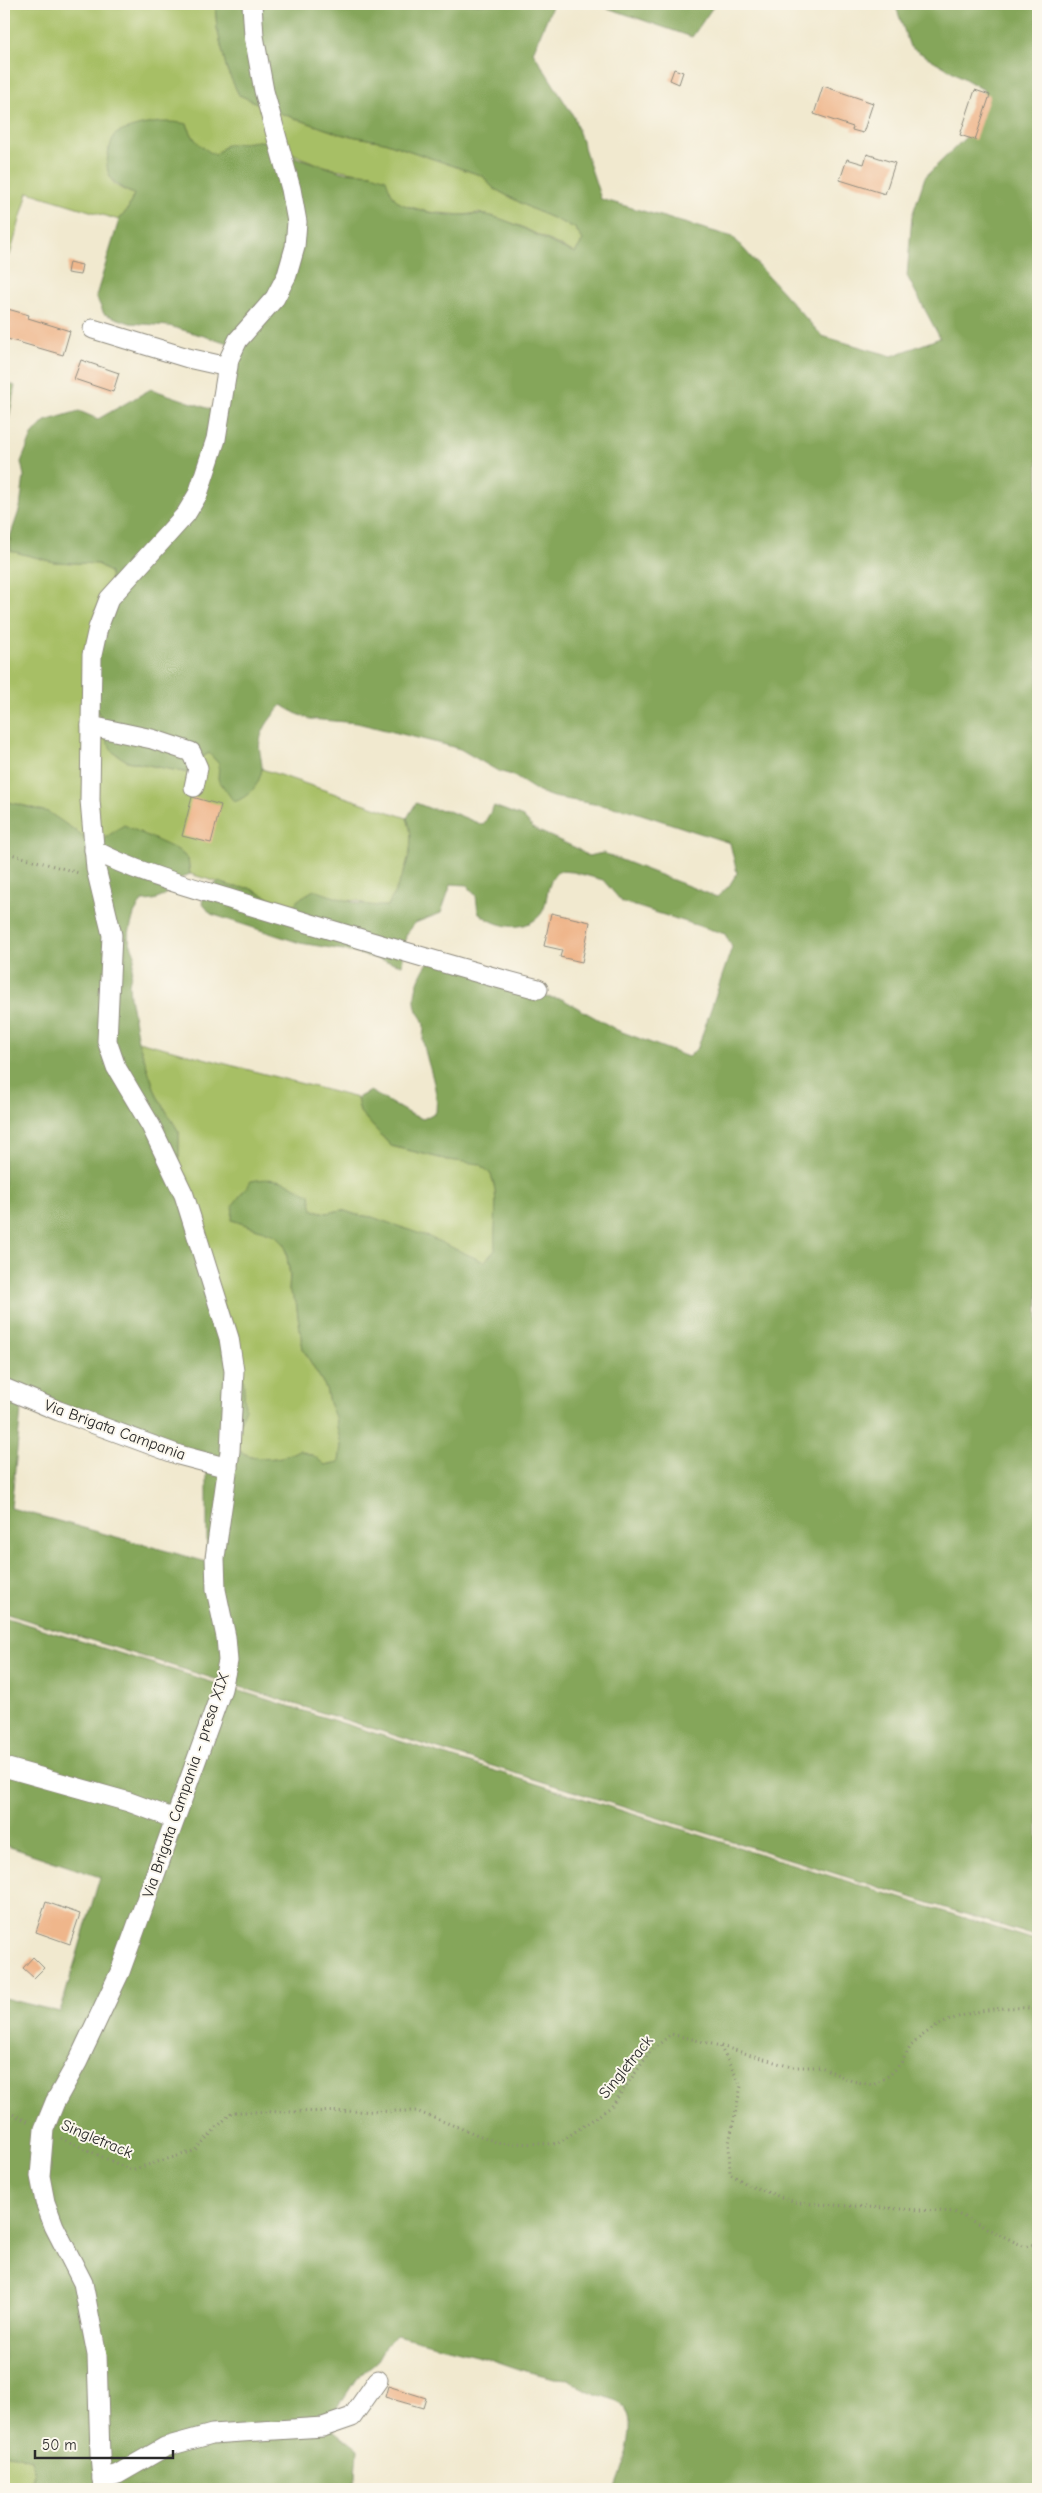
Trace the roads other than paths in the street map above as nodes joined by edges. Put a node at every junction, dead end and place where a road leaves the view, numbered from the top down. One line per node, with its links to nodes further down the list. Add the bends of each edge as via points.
1 (252, 4): 3 (street, Via Brigata Campania - presa XIX, via 264,91 291,190 296,222 295,247 288,276 275,298 238,340)
2 (93, 329): 3 (street, via 188,358)
3 (228, 366): 4 (street, Via Brigata Campania - presa XIX, via 216,439 198,494 180,521 109,599 92,655)
4 (91, 726): 5 (street, via 152,739 191,752 198,768); 6 (street, Via Brigata Campania - presa XIX, via 90,800)
5 (194, 787)
6 (94, 850): 7 (street, via 113,860 345,935); 9 (street, Via Brigata Campania - presa XIX, via 112,935 107,1041 116,1067 151,1126 184,1195 228,1338 234,1371)
7 (538, 989)
8 (4, 1388): 9 (street, Via Brigata Campania, via 179,1455)
9 (228, 1468): 11 (street, Via Brigata Campania - presa XIX, via 215,1558 216,1590 228,1661 222,1689)
10 (4, 1767): 11 (street, via 129,1802)
11 (175, 1819): 13 (street, Via Brigata Campania - presa XIX, via 120,1972 44,2130 40,2176 45,2202 83,2283 94,2336)
12 (378, 2380): 13 (street, via 352,2418 323,2427 212,2434 165,2448)
13 (103, 2484)

